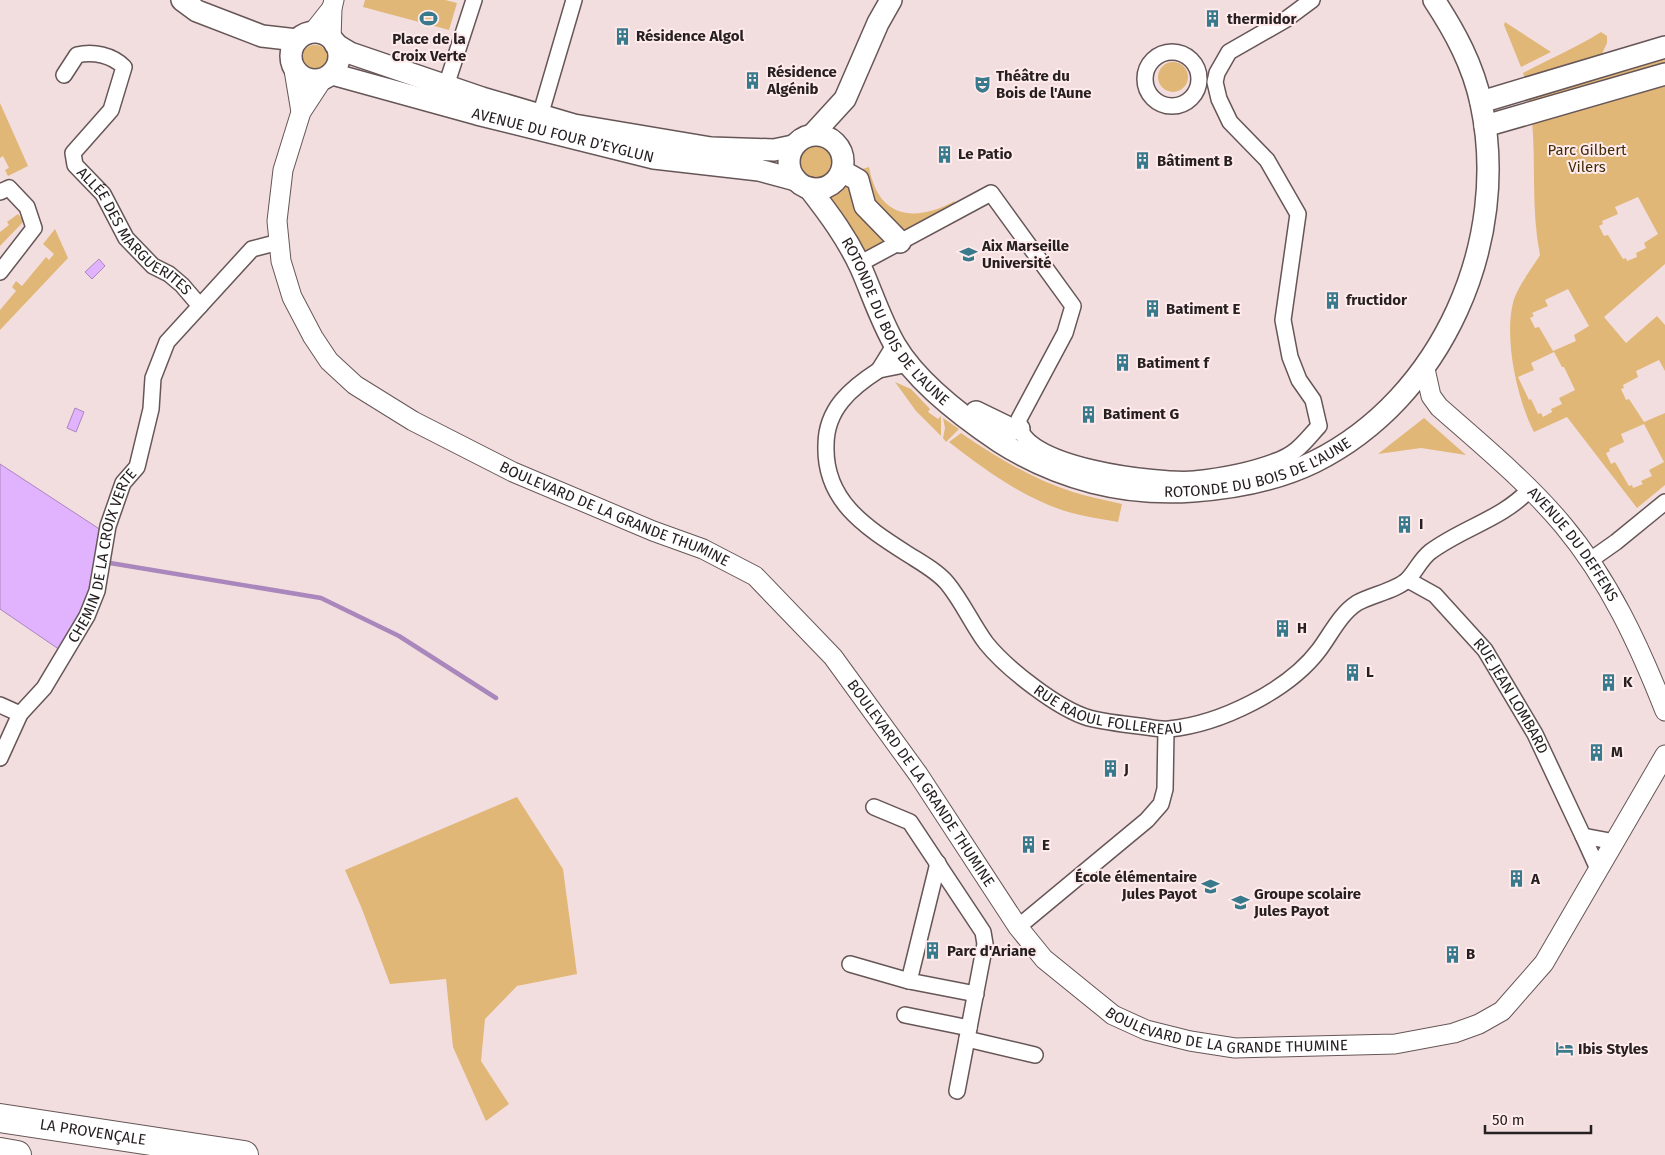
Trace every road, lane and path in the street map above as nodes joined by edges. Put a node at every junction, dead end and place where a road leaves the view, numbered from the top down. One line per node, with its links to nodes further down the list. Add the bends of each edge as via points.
1 (182, 0): 8 (main road, via 197,11)
2 (474, 0): 17 (street)
3 (574, 0): 20 (street)
4 (891, 0): 22 (main road, via 845,99)
5 (1312, 0): 16 (street, via 1285,20 1229,52)
6 (1434, 0): 18 (main road, ROTONDE DU BOIS DE L'AUNE, via 1465,53)
7 (333, 4): 9 (street)
8 (262, 36): 9 (main road); 11 (main road, via 283,52)
9 (319, 39): 11 (main road, via 292,48); 14 (main road, via 339,54 338,64); 17 (main road, AVENUE DU FOUR D’EYGLUN)
10 (1665, 47): 18 (main road)
11 (293, 68): 14 (main road, via 307,80); 19 (street, BOULEVARD DE LA GRANDE THUMINE)
12 (1665, 74): 21 (main road)
13 (64, 75): 31 (street, ALLÉE DES MARGUERITES, via 77,54 90,52 117,60 124,67 111,110 73,153 76,165 103,194 126,238 153,266 182,285)
14 (327, 77): 19 (street, BOULEVARD DE LA GRANDE THUMINE); 25 (main road, AVENUE DU FOUR D’EYGLUN, via 654,158 759,170)
15 (1199, 79): 16 (street)
16 (1215, 82): 38 (street, via 1230,122 1267,160 1298,214 1283,320 1290,357 1299,380 1313,400 1319,426 1295,453 1277,461 1242,472 1193,479 1138,477 1093,469 1030,443 1024,439)
17 (446, 86): 20 (main road, AVENUE DU FOUR D’EYGLUN)
18 (1481, 102): 21 (main road, ROTONDE DU BOIS DE L'AUNE)
19 (301, 112): 27 (street, BOULEVARD DE LA GRANDE THUMINE, via 283,170 277,222)
20 (540, 116): 23 (main road, AVENUE DU FOUR D’EYGLUN, via 574,125 711,148 774,150)
21 (1485, 126): 33 (main road, ROTONDE DU BOIS DE L'AUNE, via 1486,206 1476,260 1454,318)
22 (813, 134): 23 (main road); 24 (main road, via 831,138 838,145 843,155)
23 (793, 146): 25 (main road, ROTONDE DU BOIS DE L'AUNE, via 788,164)
24 (842, 171): 25 (main road, via 825,188); 28 (main road, via 858,180 866,206)
25 (803, 185): 29 (main road, ROTONDE DU BOIS DE L'AUNE, via 836,222)
26 (0, 192): 30 (street, via 9,188 27,208 34,228)
27 (279, 242): 31 (street, CHEMIN DE LA CROIX VERTE, via 252,249); 54 (street, BOULEVARD DE LA GRANDE THUMINE, via 287,282 299,312 329,360 355,385 413,421 513,472 703,549 755,576 833,657 918,774)
28 (900, 242): 29 (street); 38 (street, via 991,193 1073,306 1065,333)
29 (859, 264): 32 (main road, ROTONDE DU BOIS DE L'AUNE)
30 (0, 272)
31 (200, 306): 45 (street, CHEMIN DE LA CROIX VERTE, via 167,342 153,378 148,428 137,467 123,483 106,532 97,590 87,616 44,688)
32 (895, 344): 34 (street, RUE RAOUL FOLLEREAU); 35 (main road, ROTONDE DU BOIS DE L'AUNE)
33 (1425, 369): 36 (main road, ROTONDE DU BOIS DE L'AUNE); 37 (street, AVENUE DU DEFFENS, via 1431,396)
34 (879, 370): 35 (street, RUE RAOUL FOLLEREAU); 46 (street, RUE RAOUL FOLLEREAU, via 853,387 839,405 826,432 825,457 830,481 844,506 947,583 987,645 1044,695 1087,717)
35 (915, 370): 36 (main road, ROTONDE DU BOIS DE L'AUNE, via 982,430 1036,463 1080,480 1147,492 1225,489 1294,470 1344,444 1379,417); 38 (main road, via 983,417 1011,429)
36 (1404, 392): 37 (street, AVENUE DU DEFFENS)
37 (1439, 406): 39 (street, AVENUE DU DEFFENS)
38 (1019, 424)
39 (1529, 490): 41 (street, AVENUE DU DEFFENS, via 1563,525); 42 (street, RUE RAOUL FOLLEREAU, via 1516,503 1430,552)
40 (1665, 502): 41 (street)
41 (1589, 561): 44 (street, AVENUE DU DEFFENS, via 1628,625)
42 (1408, 580): 46 (street, RUE RAOUL FOLLEREAU, via 1356,604 1334,626 1320,650 1298,674 1234,712 1203,724); 50 (street, RUE JEAN LOMBARD, via 1435,595 1485,650 1535,734)
43 (0, 705): 45 (street)
44 (1665, 711)
45 (20, 714): 48 (street, CHEMIN DE LA CROIX VERTE)
46 (1166, 730): 54 (street, via 1165,789 1161,804 1147,820)
47 (1665, 755): 51 (street, BOULEVARD DE LA GRANDE THUMINE)
48 (0, 758)
49 (874, 807): 52 (street, via 910,822)
50 (1583, 836): 51 (street); 53 (street, RUE JEAN LOMBARD)
51 (1615, 842): 53 (street, BOULEVARD DE LA GRANDE THUMINE)
52 (938, 863): 56 (street); 57 (street, via 984,932 985,944)
53 (1598, 869): 54 (street, BOULEVARD DE LA GRANDE THUMINE, via 1544,963 1502,1012 1454,1033 1395,1044 1235,1048 1146,1030 1113,1015 1044,959)
54 (1018, 927)
55 (850, 964): 56 (street)
56 (909, 981): 57 (street)
57 (976, 994): 59 (street)
58 (905, 1015): 59 (street)
59 (968, 1034): 60 (street); 61 (street)
60 (1034, 1055)
61 (957, 1091)
62 (0, 1118): 65 (highway, LA PROVENÇALE)
63 (0, 1152): 64 (highway)
64 (17, 1155)
65 (244, 1155)

